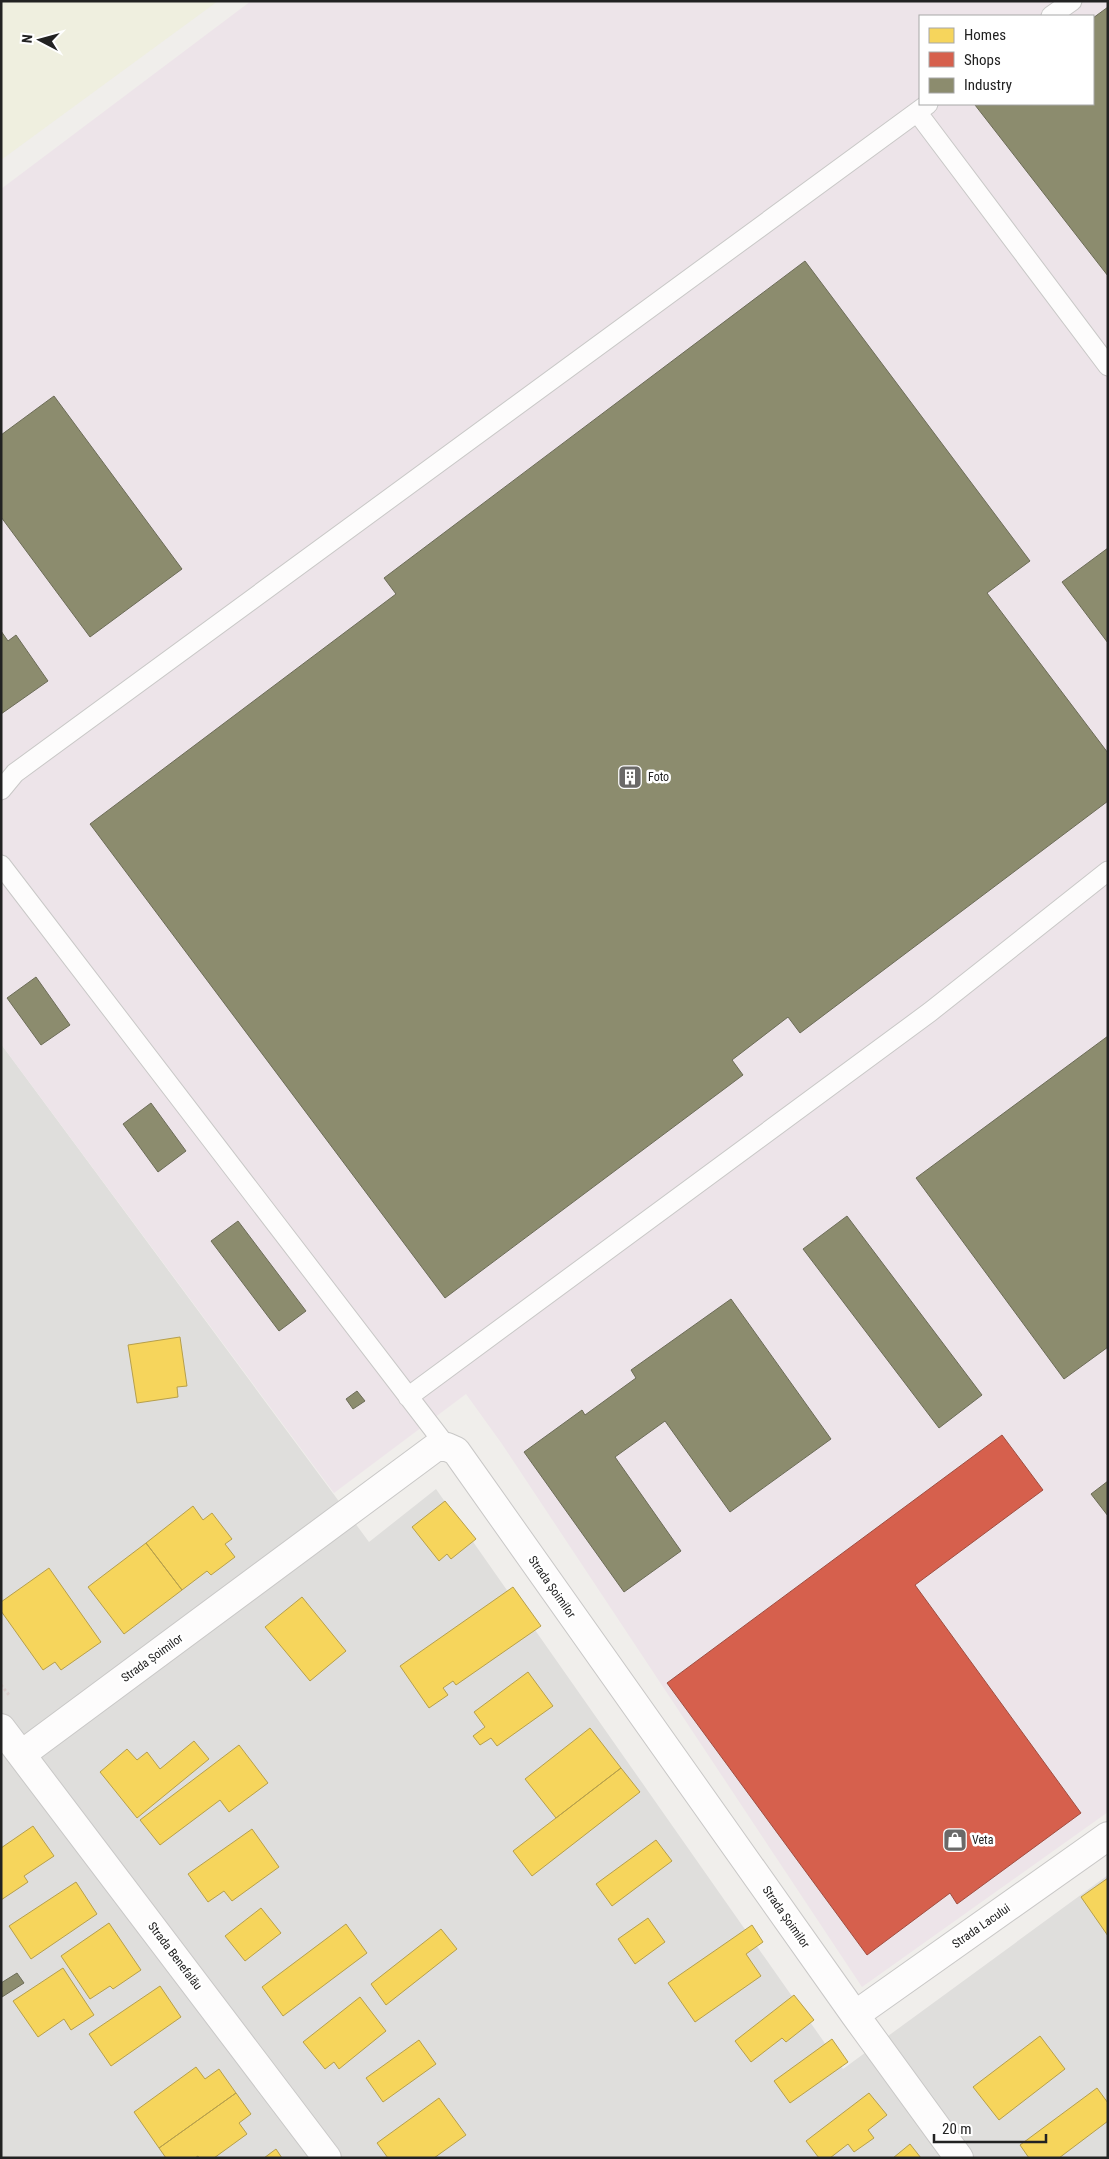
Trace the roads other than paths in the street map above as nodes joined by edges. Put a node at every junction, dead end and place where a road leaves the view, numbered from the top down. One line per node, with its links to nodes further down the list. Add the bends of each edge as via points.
1 (1072, 1): 2 (lane)
2 (1052, 15)
3 (922, 108): 4 (lane); 5 (lane, via 15,773)
4 (1108, 366)
5 (1, 790)
6 (1, 865): 8 (lane)
7 (1108, 871): 8 (lane, via 930,1012)
8 (408, 1397): 9 (lane)
9 (446, 1447): 11 (street, Strada Șoimilor, via 436,1447); 13 (street, Strada Șoimilor, via 456,1451)
10 (1, 1728): 11 (street, Strada Benefalău)
11 (22, 1754): 14 (street, Strada Benefalău)
12 (1108, 1836): 13 (street, Strada Lacului)
13 (855, 2015): 15 (street, Strada Șoimilor)
14 (327, 2158)
15 (959, 2158)

